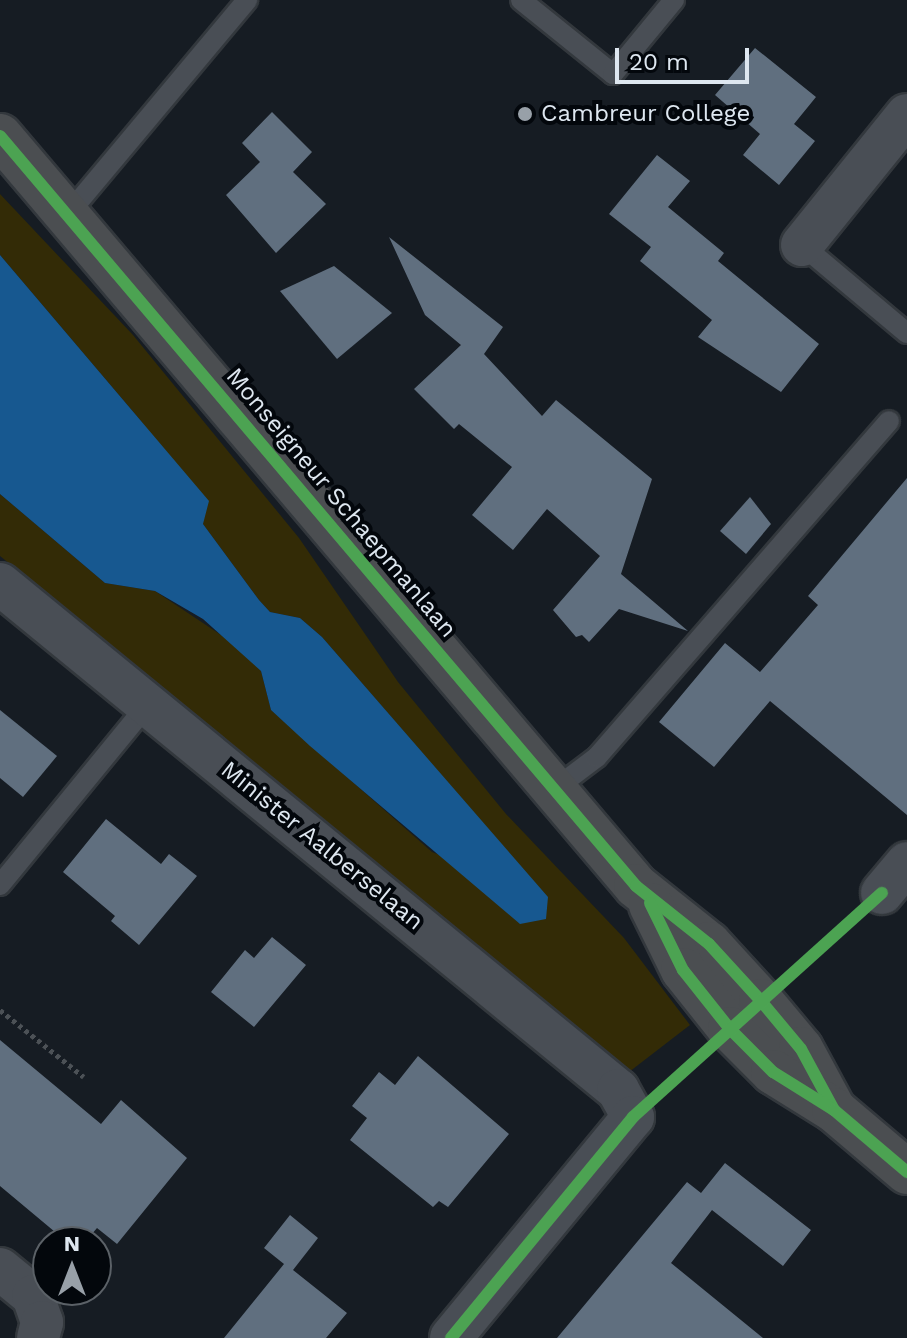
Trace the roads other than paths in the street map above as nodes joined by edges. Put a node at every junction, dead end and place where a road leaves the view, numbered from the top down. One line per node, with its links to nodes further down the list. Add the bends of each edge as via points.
1 (247, 0): 6 (lane)
2 (521, 0): 3 (lane, via 613,74)
3 (674, 0)
4 (907, 115): 7 (street)
5 (0, 136): 6 (main road, Monseigneur Schaepmanlaan)
6 (69, 213): 12 (main road, Monseigneur Schaepmanlaan)
7 (802, 245): 8 (lane)
8 (907, 333)
9 (889, 421): 12 (lane, via 597,757)
10 (0, 584): 11 (street, Minister Aalberselaan)
11 (148, 704): 13 (lane); 17 (street, Minister Aalberselaan, via 618,1090 633,1117)
12 (556, 788): 14 (main road, Monseigneur Schaepmanlaan, via 648,900 683,970 730,1029 773,1072 834,1110)
13 (0, 885)
14 (907, 1172)
15 (0, 1269): 16 (street, via 33,1296 42,1322)
16 (38, 1338)
17 (451, 1338)

